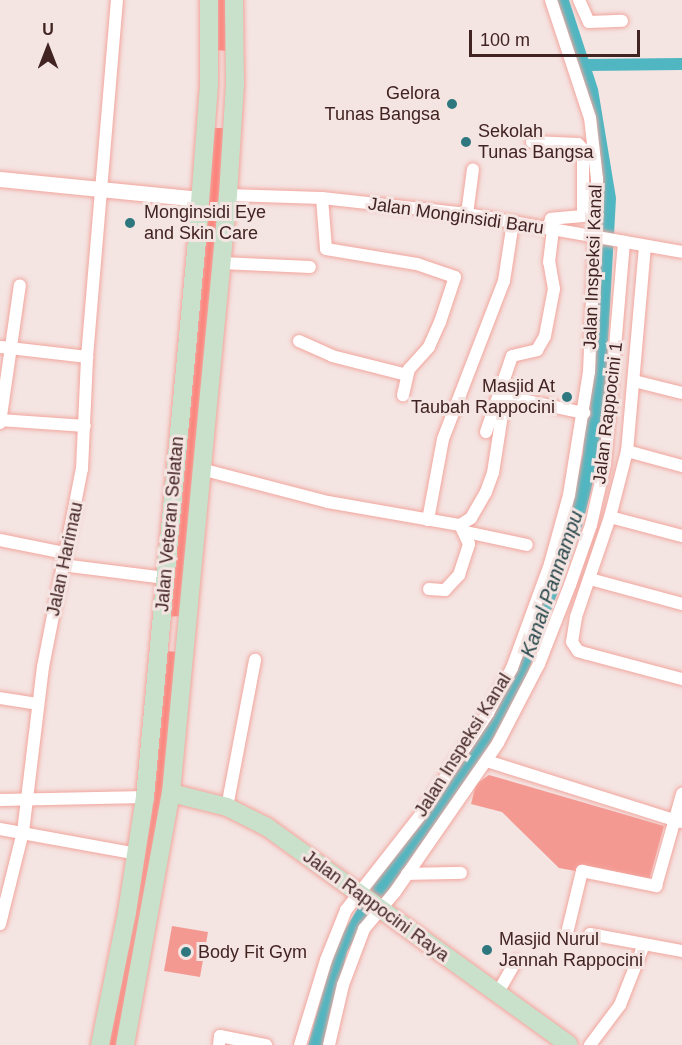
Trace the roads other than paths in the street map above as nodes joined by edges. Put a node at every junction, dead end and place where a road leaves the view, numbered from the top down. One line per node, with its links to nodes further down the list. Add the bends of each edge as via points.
1 (117, 0): 12 (street, Jalan Harimau)
2 (208, 0): 7 (main road, Jalan Veteran Selatan)
3 (234, 0): 8 (main road, Jalan Veteran Selatan)
4 (551, 0): 19 (street, Jalan Inspeksi Kanal, via 590,118 597,179)
5 (579, 0): 6 (street, via 589,22)
6 (622, 21)
7 (209, 84): 8 (main road); 15 (main road, Jalan Veteran Selatan)
8 (235, 85): 13 (main road, Jalan Veteran Selatan)
9 (532, 142): 18 (street, via 578,144 583,149 583,216 550,219)
10 (472, 169): 16 (street)
11 (0, 179): 12 (street)
12 (102, 190): 15 (street); 28 (street, Jalan Harimau)
13 (228, 195): 14 (street, Jalan Monginsidi Baru); 23 (main road, Jalan Veteran Selatan)
14 (322, 198): 16 (street, Jalan Monginsidi Baru); 29 (street, via 326,249 417,264 455,277 432,340 414,359)
15 (200, 200): 47 (main road, Jalan Veteran Selatan)
16 (467, 214): 17 (street, Jalan Monginsidi Baru)
17 (513, 222): 18 (street, Jalan Monginsidi Baru); 41 (street, via 504,281 443,440)
18 (551, 233): 19 (street, Jalan Monginsidi Baru); 36 (street, via 549,262 554,289 545,336 537,350 513,356)
19 (594, 236): 20 (street, Jalan Monginsidi Baru); 33 (street, Jalan Inspeksi Kanal)
20 (623, 242): 21 (street, Jalan Monginsidi Baru); 57 (street, Jalan Rappocini 1, via 609,438 591,525 539,664)
21 (645, 246): 22 (street, Jalan Monginsidi Baru); 30 (street)
22 (682, 252)
23 (221, 263): 24 (street); 39 (main road, Jalan Veteran Selatan)
24 (310, 267)
25 (20, 285): 27 (street)
26 (299, 341): 29 (street, via 332,356)
27 (4, 348): 28 (street); 34 (street)
28 (87, 357): 35 (street, Jalan Harimau)
29 (407, 375): 32 (street)
30 (634, 381): 31 (street); 37 (street)
31 (682, 393)
32 (403, 395)
33 (584, 413): 42 (street, via 509,397 504,402 493,473); 70 (street, Jalan Inspeksi Kanal, via 560,529 512,668 488,713 419,817)
34 (0, 421): 35 (street)
35 (85, 426): 46 (street, Jalan Harimau, via 76,511)
36 (486, 432)
37 (627, 451): 38 (street); 40 (street)
38 (682, 466)
39 (201, 468): 41 (street, via 328,502); 52 (main road, Jalan Veteran Selatan)
40 (610, 517): 43 (street); 48 (street)
41 (428, 520): 42 (street)
42 (463, 529): 45 (street); 49 (street, via 469,548 456,581 445,590)
43 (682, 536)
44 (0, 540): 46 (street)
45 (527, 545)
46 (63, 559): 47 (street); 56 (street, Jalan Harimau)
47 (165, 578): 51 (main road, Jalan Veteran Selatan)
48 (590, 579): 50 (street); 54 (street, via 572,635 574,646 588,654)
49 (429, 589)
50 (682, 604)
51 (162, 625): 52 (main road); 60 (main road, Jalan Veteran Selatan)
52 (187, 627): 58 (main road, Jalan Veteran Selatan)
53 (255, 660): 63 (street)
54 (682, 679)
55 (0, 698): 56 (street)
56 (38, 704): 61 (street, Jalan Harimau)
57 (487, 761): 64 (street); 69 (street, Jalan Rappocini 1)
58 (171, 793): 63 (main road, Jalan Rappocini Raya); 81 (main road, Jalan Veteran Selatan)
59 (682, 794): 64 (street)
60 (145, 796): 61 (street); 67 (main road, Jalan Veteran Selatan)
61 (28, 799): 62 (street); 66 (street, Jalan Harimau)
62 (0, 800)
63 (227, 807): 70 (main road, Jalan Rappocini Raya, via 267,826)
64 (676, 824): 73 (street, via 657,886 579,872)
65 (0, 829): 66 (street)
66 (23, 832): 67 (street); 72 (street, Jalan Harimau)
67 (137, 854): 80 (main road, Jalan Veteran Selatan)
68 (461, 873): 69 (street)
69 (406, 874): 71 (street, Jalan Rappocini 1)
70 (358, 896): 71 (main road, Jalan Rappocini Raya); 84 (street, Jalan Inspeksi Kanal, via 335,933)
71 (380, 909): 78 (main road, Jalan Rappocini Raya); 85 (street, Jalan Rappocini 1, via 364,928 352,954)
72 (0, 924)
73 (568, 929)
74 (590, 934): 75 (street)
75 (643, 947): 76 (street); 86 (street, via 620,1005)
76 (682, 951)
77 (516, 961): 78 (street)
78 (497, 994): 79 (main road, Jalan Rappocini Raya)
79 (559, 1042)
80 (100, 1045)
81 (125, 1045)
82 (219, 1045): 83 (street, via 220,1036)
83 (266, 1045)
84 (300, 1045)
85 (329, 1045)
86 (590, 1045)

